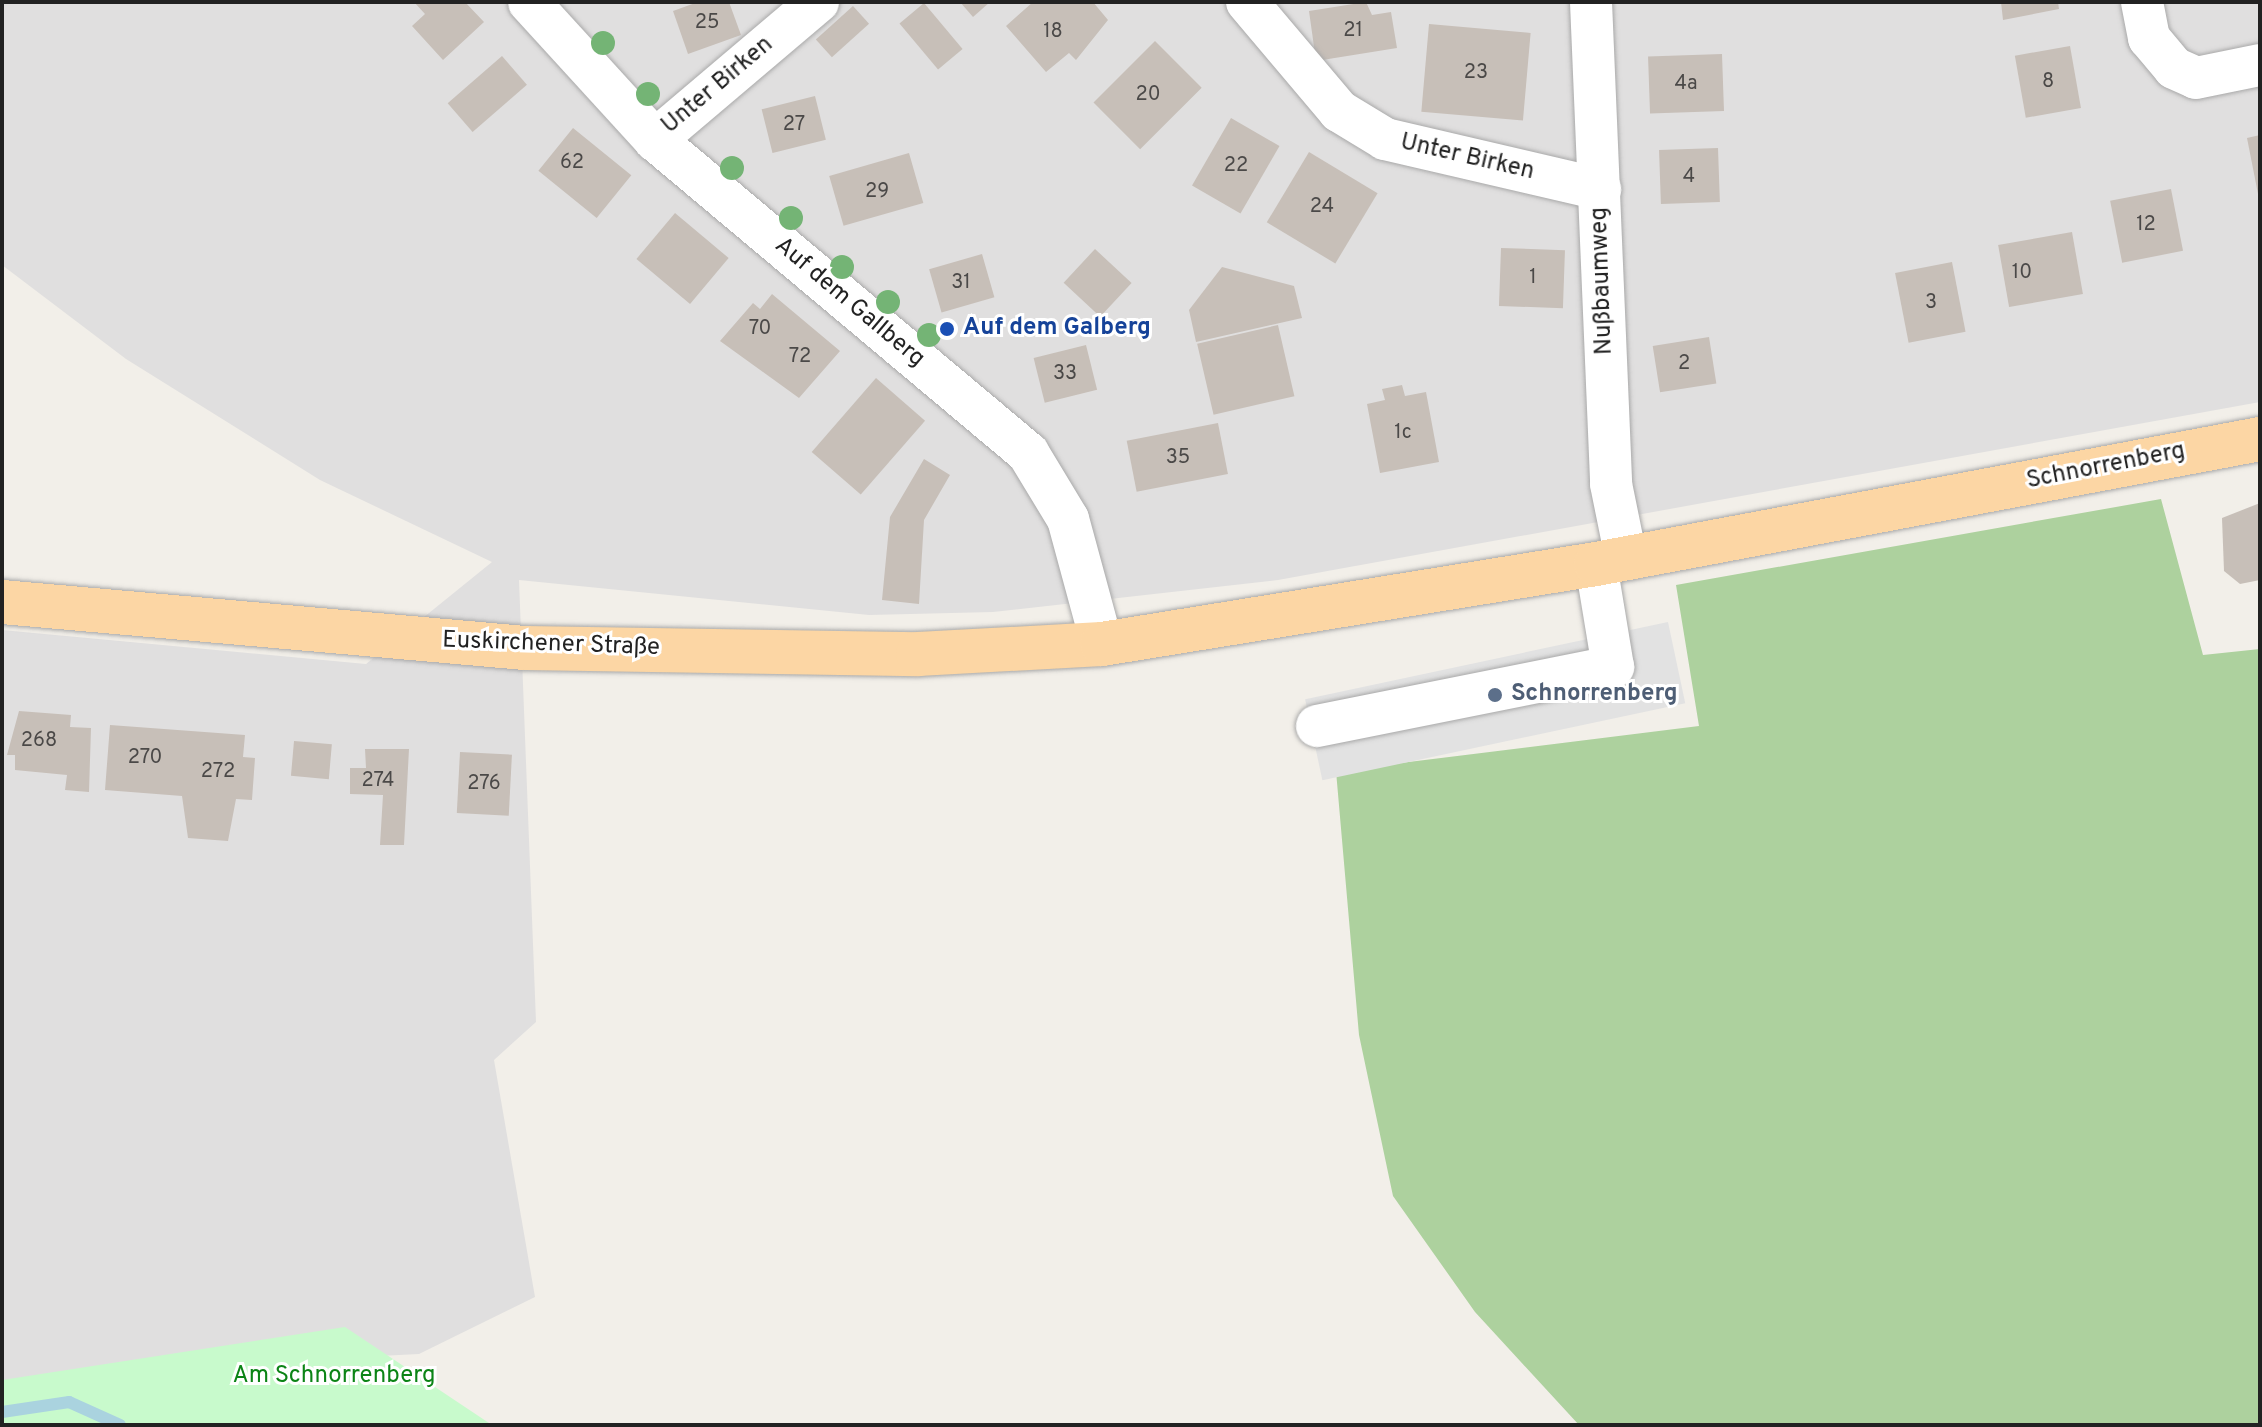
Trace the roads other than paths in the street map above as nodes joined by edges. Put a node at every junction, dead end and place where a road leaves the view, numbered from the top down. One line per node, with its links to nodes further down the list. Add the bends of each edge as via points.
1 (529, 2): 7 (street, Auf dem Gallberg)
2 (818, 2): 7 (street, Unter Birken)
3 (1247, 2): 8 (street, Unter Birken, via 1339,111 1385,139)
4 (1591, 2): 8 (street, Nußbaumweg)
5 (2142, 2): 6 (street, via 2149,38 2174,68 2196,78)
6 (2260, 65)
7 (655, 140): 12 (street, Auf dem Gallberg, via 1028,453 1068,519)
8 (1600, 189): 10 (street, Nußbaumweg)
9 (2260, 439): 10 (main road, Schnorrenberg)
10 (1611, 561): 12 (main road, Schnorrenberg); 13 (street, Nußbaumweg, via 1613,667)
11 (2, 602): 12 (main road, Euskirchener Straße, via 525,648 918,654)
12 (1102, 644)
13 (1317, 726)

